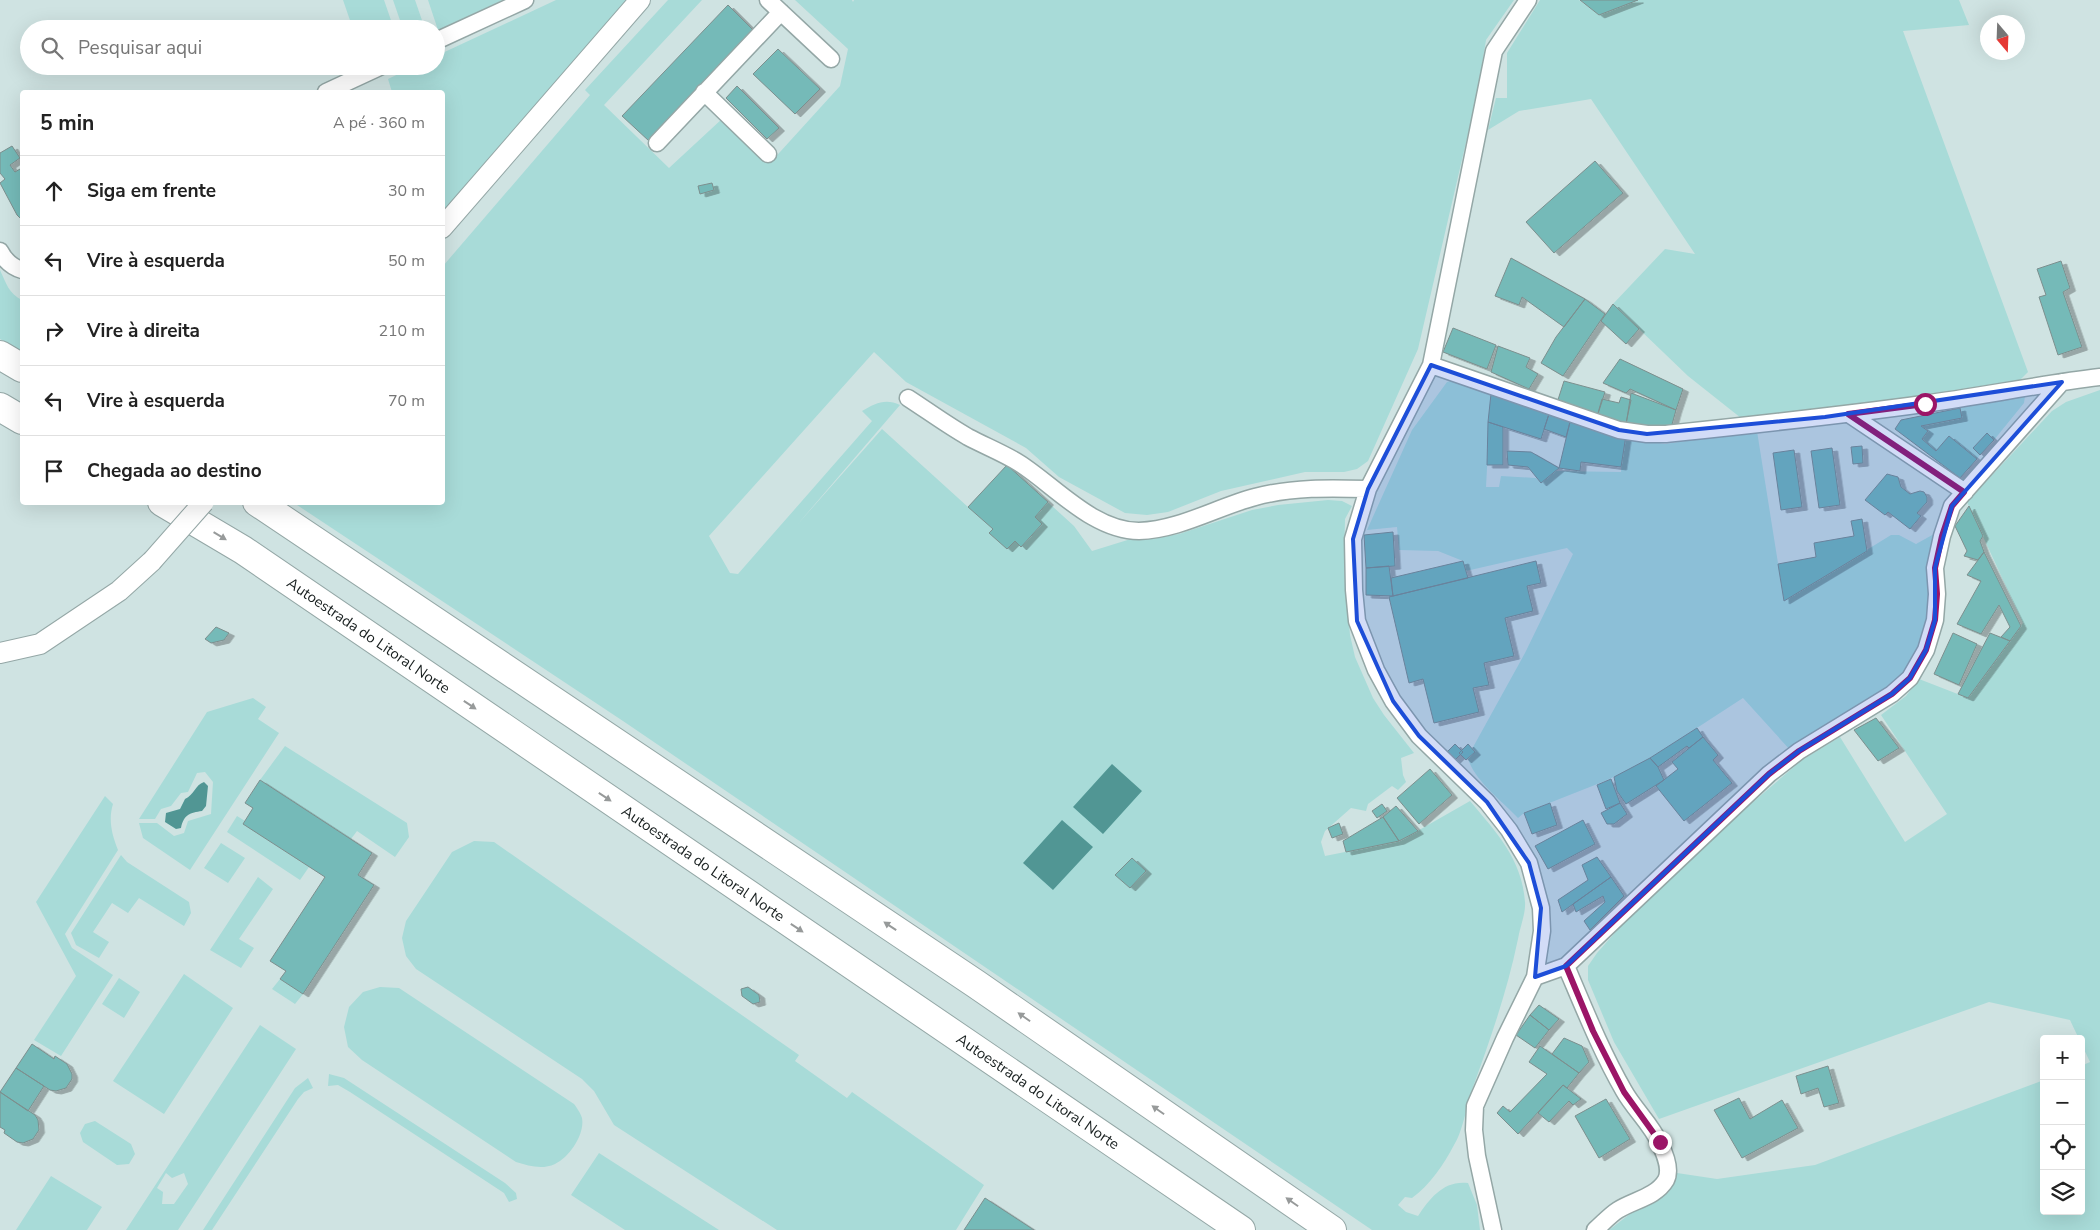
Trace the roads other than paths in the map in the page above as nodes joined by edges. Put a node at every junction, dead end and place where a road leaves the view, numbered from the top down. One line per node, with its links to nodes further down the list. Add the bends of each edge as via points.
1 (525, 0): 6 (street)
2 (768, 0): 5 (street)
3 (1528, 0): 17 (street, via 1494,51)
4 (639, 1): 13 (street)
5 (781, 12): 7 (street); 10 (street)
6 (445, 37)
7 (831, 59)
8 (363, 75): 9 (street)
9 (330, 90)
10 (704, 92): 11 (street); 12 (street)
11 (657, 142)
12 (768, 154)
13 (445, 225)
14 (0, 251): 15 (street, via 2,257)
15 (20, 269)
16 (0, 355): 18 (highway)
17 (1431, 365): 23 (street, via 1634,433 1666,434); 25 (street)
18 (20, 367)
19 (2100, 377): 20 (street)
20 (2062, 382): 23 (street); 26 (street)
21 (908, 398): 25 (street, via 969,437 1020,464 1092,516 1138,531 1170,526 1256,497 1293,490)
22 (0, 407): 24 (highway)
23 (1848, 414): 26 (street)
24 (20, 419)
25 (1368, 489): 32 (street, via 1353,539 1357,621 1376,670 1393,701 1419,736 1487,802 1530,863 1542,908)
26 (1964, 492): 31 (street, via 1952,506 1942,536 1935,568 1935,620 1926,650 1910,678 1892,694 1799,751 1769,774)
27 (167, 505): 33 (highway, Autoestrada do Litoral Norte, one-way to 33, via 243,550)
28 (201, 505): 30 (street, bridge, via 152,561 119,591 40,644)
29 (261, 505): 34 (highway, one-way to 29, via 976,984)
30 (0, 653)
31 (1566, 966): 32 (street); 36 (street, via 1593,1031 1624,1092 1660,1142 1668,1168 1667,1178 1661,1187 1616,1211)
32 (1535, 977): 35 (street, via 1476,1106 1477,1156)
33 (1240, 1230)
34 (1332, 1230)
35 (1493, 1230)
36 (1595, 1230)

